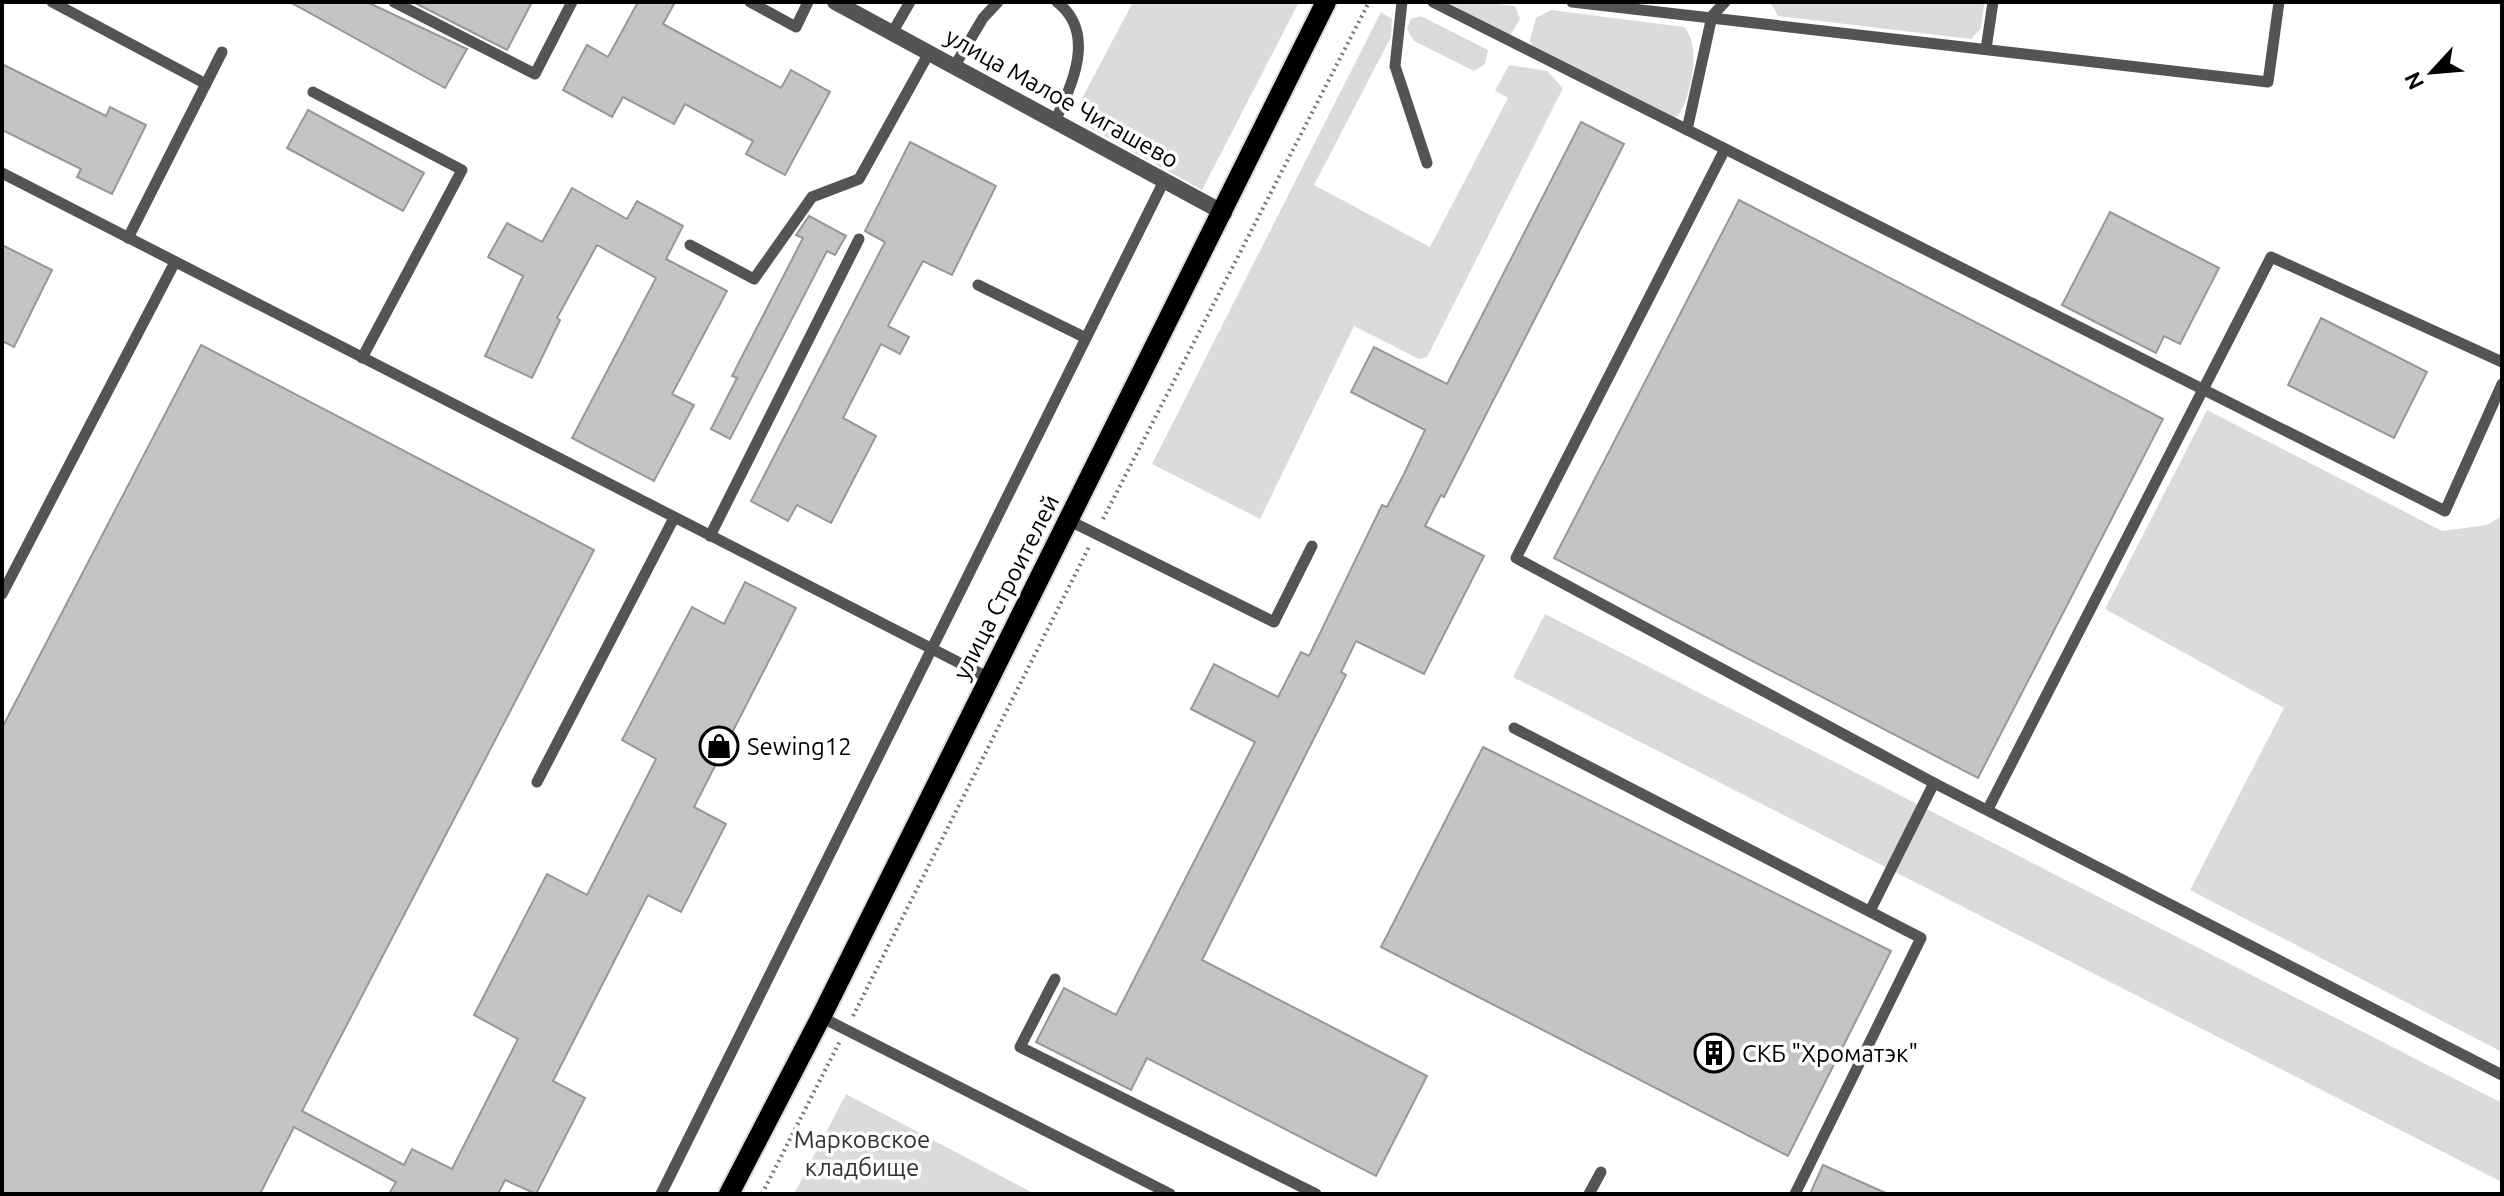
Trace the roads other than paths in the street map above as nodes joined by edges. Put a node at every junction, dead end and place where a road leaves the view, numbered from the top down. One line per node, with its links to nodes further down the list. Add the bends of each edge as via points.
1 (52, 2): 23 (lane)
2 (394, 2): 3 (lane, via 535,74)
3 (572, 2)
4 (750, 2): 5 (lane, via 796,27)
5 (808, 2)
6 (835, 2): 18 (street, улица Малое Чигашево)
7 (910, 2): 18 (lane)
8 (998, 2): 22 (lane)
9 (1057, 2): 25 (lane, via 1067,10 1079,50 1077,70)
10 (1326, 2): 31 (main road, улица Строителей)
11 (1402, 2): 28 (lane, via 1395,66)
12 (1433, 2): 26 (lane)
13 (1572, 2): 17 (lane)
14 (1725, 2): 17 (lane)
15 (1993, 2): 19 (lane)
16 (2279, 2): 19 (lane, via 2268,82)
17 (1712, 16): 19 (lane); 26 (lane)
18 (892, 33): 21 (street, улица Малое Чигашево)
19 (1986, 49)
20 (222, 52): 23 (lane)
21 (929, 53): 22 (street, улица Малое Чигашево); 34 (lane, via 859,179 812,197 754,279)
22 (954, 67): 25 (street, улица Малое Чигашево)
23 (206, 84): 32 (lane)
24 (313, 92): 38 (lane, via 462,170)
25 (1055, 121): 30 (street, улица Малое Чигашево)
26 (1687, 130): 27 (lane)
27 (1725, 149): 41 (lane); 51 (lane, via 1516,558)
28 (1427, 163)
29 (2, 173): 32 (lane)
30 (1164, 181): 31 (street, улица Малое Чигашево); 37 (lane)
31 (1224, 213): 43 (main road, улица Строителей)
32 (128, 238): 35 (lane)
33 (859, 239): 44 (lane)
34 (690, 245)
35 (175, 262): 38 (lane); 46 (lane)
36 (978, 285): 37 (lane)
37 (1086, 338): 47 (lane)
38 (362, 358): 42 (lane)
39 (2502, 362): 41 (lane, via 2271,257)
40 (2502, 384): 41 (lane, via 2445,511)
41 (2203, 389): 52 (lane)
42 (674, 518): 44 (lane); 50 (lane)
43 (1068, 520): 45 (lane, via 1274,622); 48 (main road, улица Строителей)
44 (710, 536): 47 (lane)
45 (1312, 546)
46 (2, 594)
47 (932, 650): 48 (lane); 58 (lane)
48 (989, 678): 55 (main road, улица Строителей)
49 (1514, 728): 53 (lane)
50 (537, 782)
51 (1934, 783): 52 (lane); 53 (lane)
52 (1988, 809): 56 (lane)
53 (1870, 911): 63 (lane, via 1921,938)
54 (1055, 979): 61 (lane, via 1020,1047)
55 (821, 1017): 59 (main road, улица Строителей); 60 (lane)
56 (2502, 1075)
57 (1601, 1172): 62 (lane)
58 (661, 1194)
59 (729, 1194)
60 (1170, 1194)
61 (1316, 1194)
62 (1589, 1194)
63 (1795, 1194)

